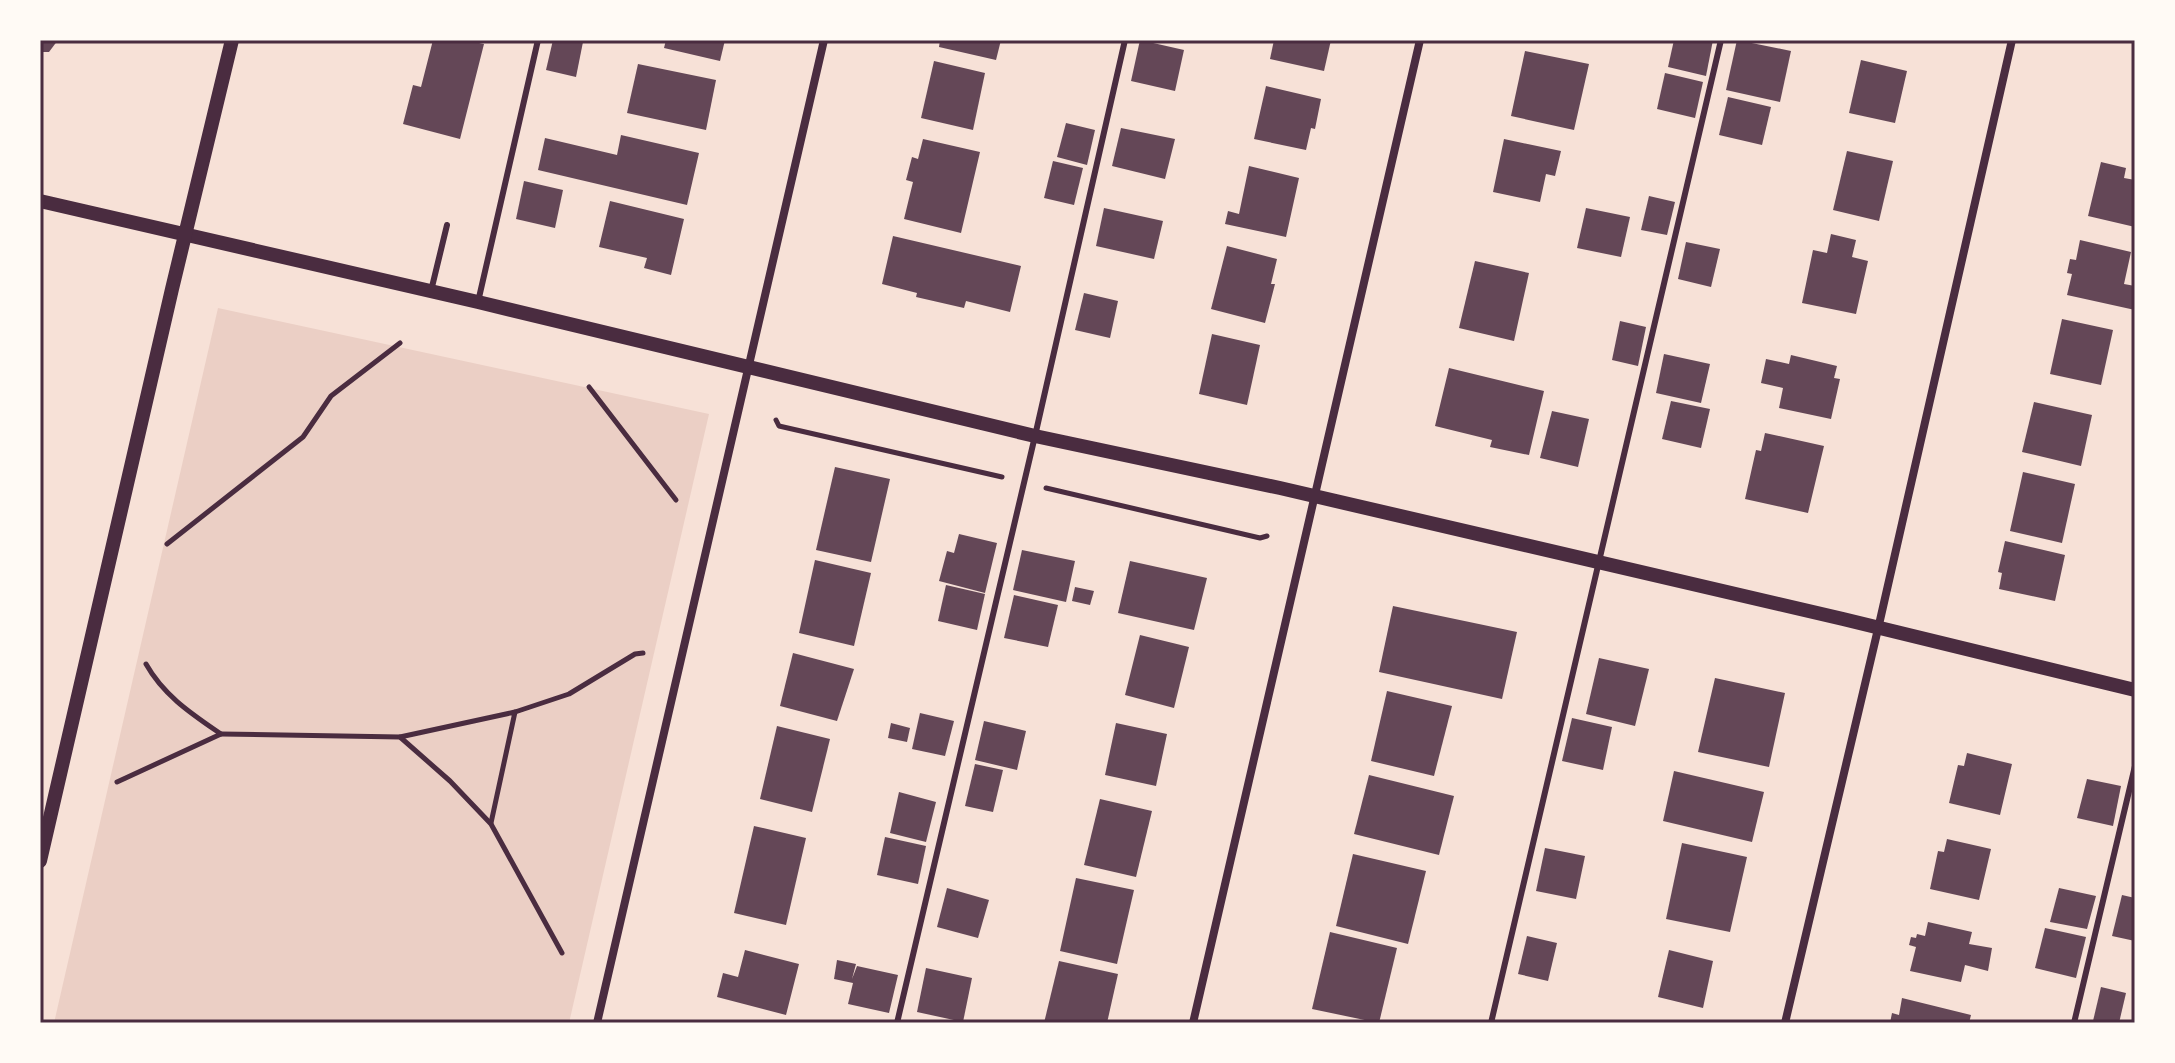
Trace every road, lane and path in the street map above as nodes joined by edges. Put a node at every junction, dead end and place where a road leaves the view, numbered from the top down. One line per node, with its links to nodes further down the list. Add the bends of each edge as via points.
1 (232, 40): 10 (street)
2 (538, 40): 12 (lane)
3 (824, 40): 14 (street)
4 (1125, 40): 16 (lane)
5 (1420, 40): 17 (street)
6 (1721, 40): 20 (lane)
7 (2012, 40): 21 (street)
8 (40, 201): 10 (street)
9 (447, 225): 11 (lane)
10 (186, 234): 11 (street); 31 (street)
11 (431, 291): 12 (street)
12 (478, 302): 14 (street)
13 (400, 343): 19 (path, via 331,396 303,437)
14 (749, 367): 16 (street); 33 (street)
15 (589, 387): 18 (path)
16 (1035, 436): 17 (street); 34 (lane)
17 (1314, 497): 20 (street); 35 (street)
18 (676, 500)
19 (167, 544)
20 (1600, 563): 21 (street); 36 (lane)
21 (1878, 629): 24 (street); 37 (street)
22 (643, 653): 25 (path, via 569,694)
23 (146, 664): 26 (path, via 163,689)
24 (2135, 690)
25 (515, 712): 27 (path); 30 (path)
26 (221, 734): 27 (path); 29 (path)
27 (400, 737): 30 (path)
28 (2135, 766): 38 (lane)
29 (117, 782)
30 (491, 824): 32 (path)
31 (40, 861)
32 (562, 953)
33 (597, 1023)
34 (897, 1023)
35 (1193, 1023)
36 (1491, 1023)
37 (1785, 1023)
38 (2074, 1023)

